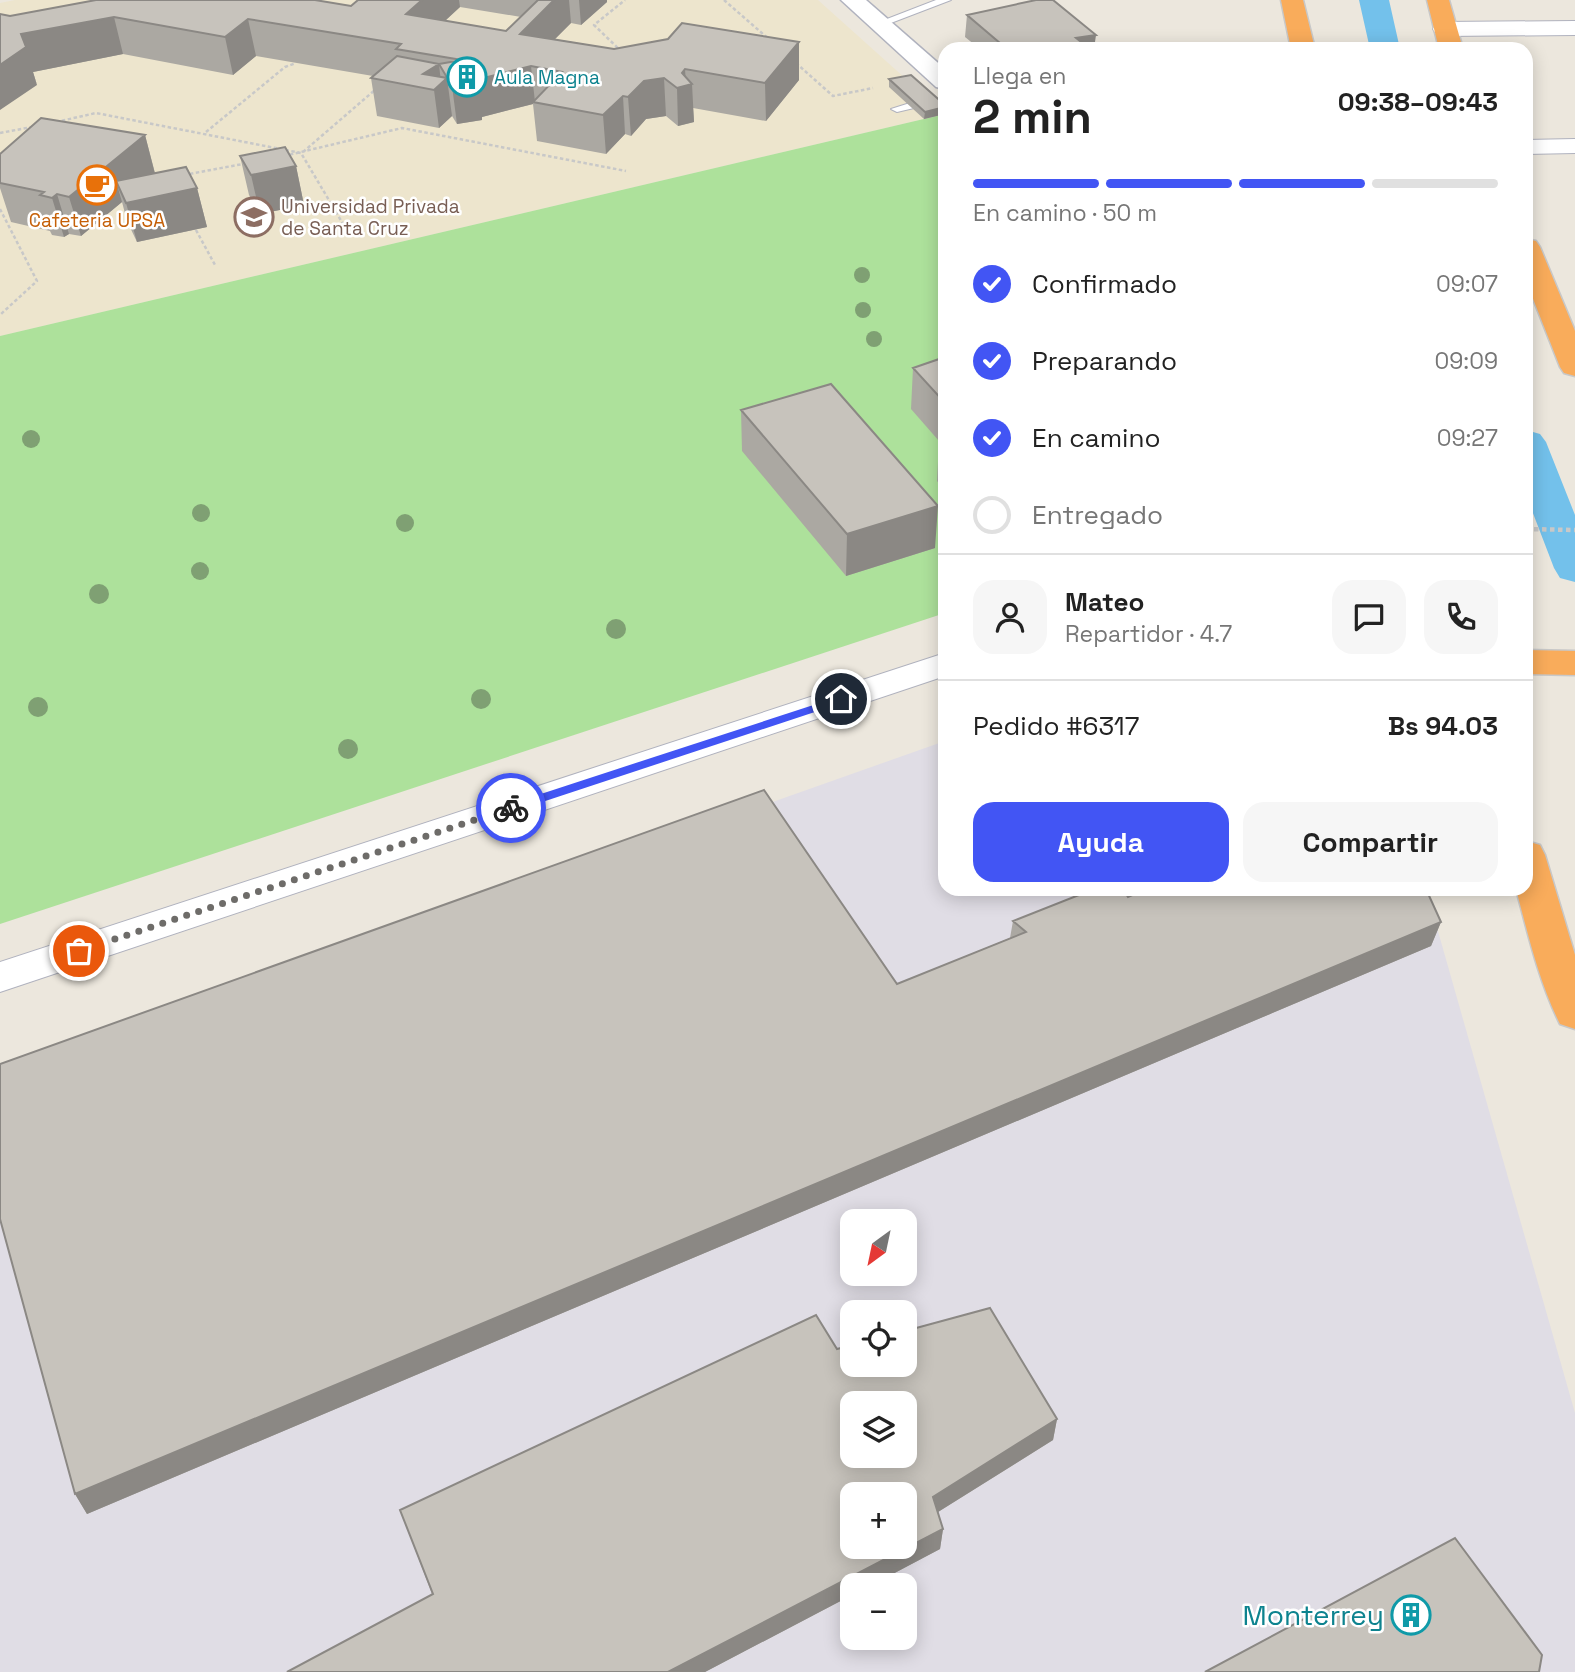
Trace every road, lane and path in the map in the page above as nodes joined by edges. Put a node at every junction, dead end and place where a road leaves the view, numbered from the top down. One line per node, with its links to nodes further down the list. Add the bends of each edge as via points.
1 (625, 0): 12 (path, via 594,25)
2 (724, 0): 11 (path)
3 (852, 0): 7 (street)
4 (946, 0): 7 (lane)
5 (1293, 0): 10 (highway)
6 (1438, 0): 9 (highway)
7 (879, 24): 15 (street)
8 (1575, 28): 9 (street)
9 (1448, 39)
10 (1302, 42)
11 (774, 44)
12 (622, 52)
13 (794, 61): 17 (path, via 833,96)
14 (296, 63): 20 (path)
15 (938, 76)
16 (381, 84): 24 (path)
17 (873, 88)
18 (910, 106): 19 (lane)
19 (897, 110)
20 (205, 132): 21 (path, via 96,113); 24 (path)
21 (0, 133)
22 (1575, 146): 23 (street)
23 (1533, 147)
24 (302, 153): 25 (path); 27 (path, via 402,128); 31 (path)
25 (274, 158)
26 (247, 163): 28 (path)
27 (626, 171)
28 (180, 176)
29 (0, 209): 34 (path, via 37,281)
30 (196, 229): 33 (path)
31 (349, 234)
32 (1533, 264): 35 (highway)
33 (215, 265)
34 (1, 314)
35 (1575, 366)
36 (1533, 528): 37 (path)
37 (1575, 530)
38 (938, 666): 40 (street)
39 (1533, 880): 41 (highway)
40 (0, 976)
41 (1575, 1012)

